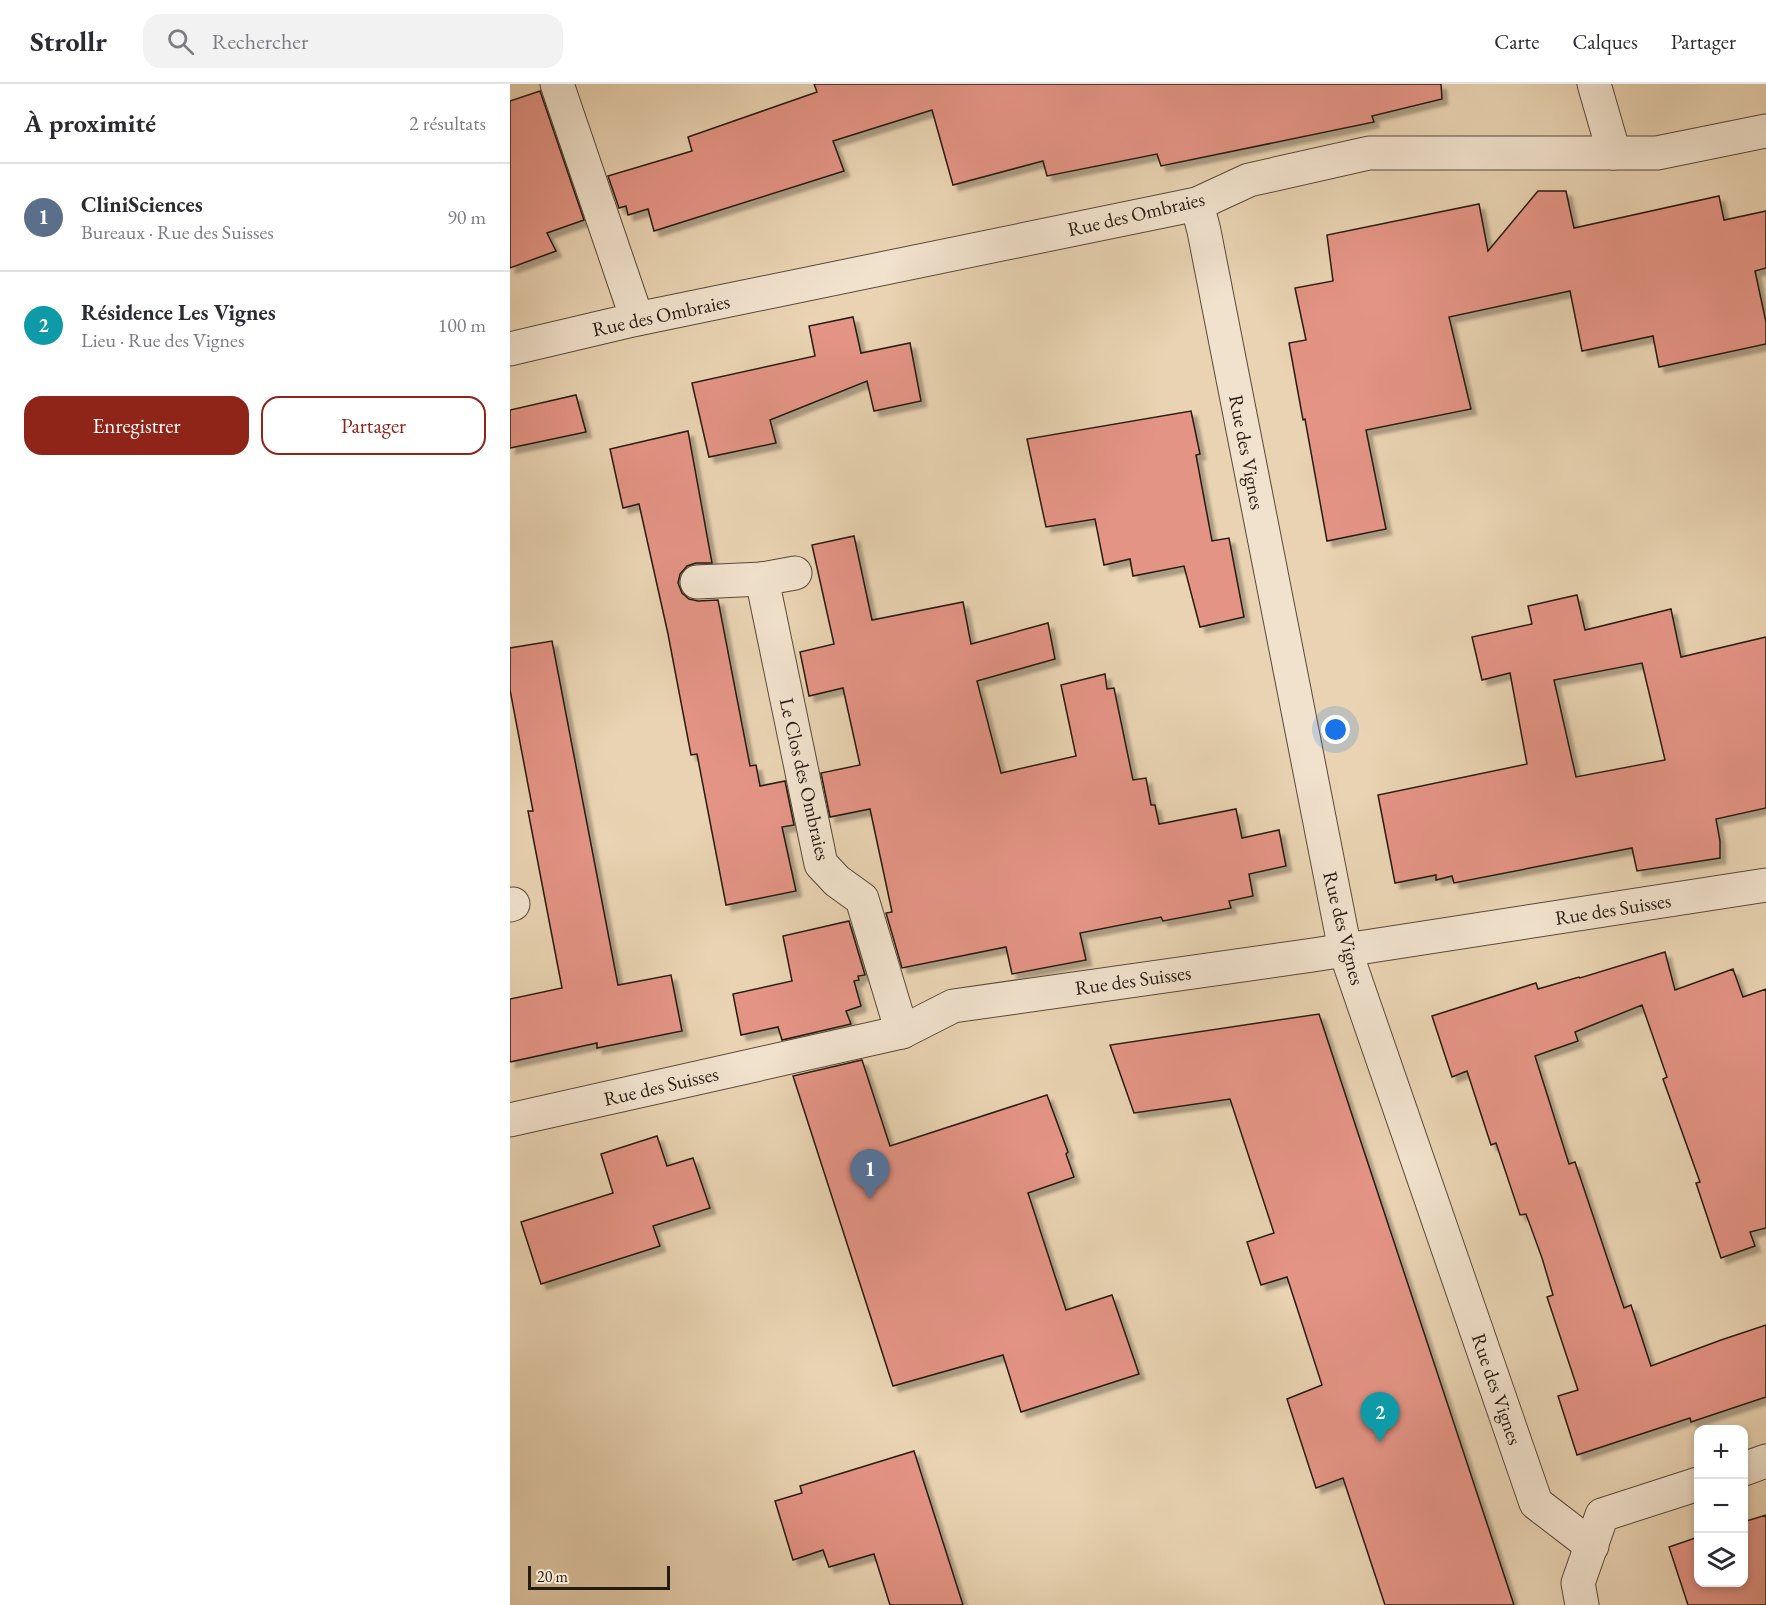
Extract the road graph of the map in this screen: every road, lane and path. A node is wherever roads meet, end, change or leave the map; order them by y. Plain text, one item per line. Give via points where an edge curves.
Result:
1 (557, 84) edge
2 (1594, 84) edge
3 (1766, 131) edge
4 (1614, 153) junction
5 (1197, 204) junction
6 (637, 319) junction
7 (510, 348) edge
8 (795, 573) dead end
9 (762, 579) junction
10 (698, 582) dead end
11 (1766, 885) edge
12 (1345, 950) junction
13 (902, 1032) junction
14 (510, 1120) edge
15 (1766, 1461) edge
16 (1748, 1467) edge
17 (1694, 1485) edge
18 (1592, 1546) junction
19 (1582, 1605) edge

1 - 6 street
2 - 4 street
3 - 4 street, Rue des Ombraies via 1657,153
4 - 5 street, Rue des Ombraies via 1369,153 1250,180
5 - 6 street, Rue des Ombraies
5 - 12 street, Rue des Vignes
6 - 7 street, Rue des Ombraies
8 - 9 street
9 - 10 street
9 - 13 street, Le Clos des Ombraies via 821,864 862,899
11 - 12 street, Rue des Suisses
12 - 13 street, Rue des Suisses via 953,1005
12 - 18 street, Rue des Vignes via 1536,1503
13 - 14 street, Rue des Suisses
15 - 16 street
17 - 18 street via 1602,1515
18 - 19 street via 1578,1583

